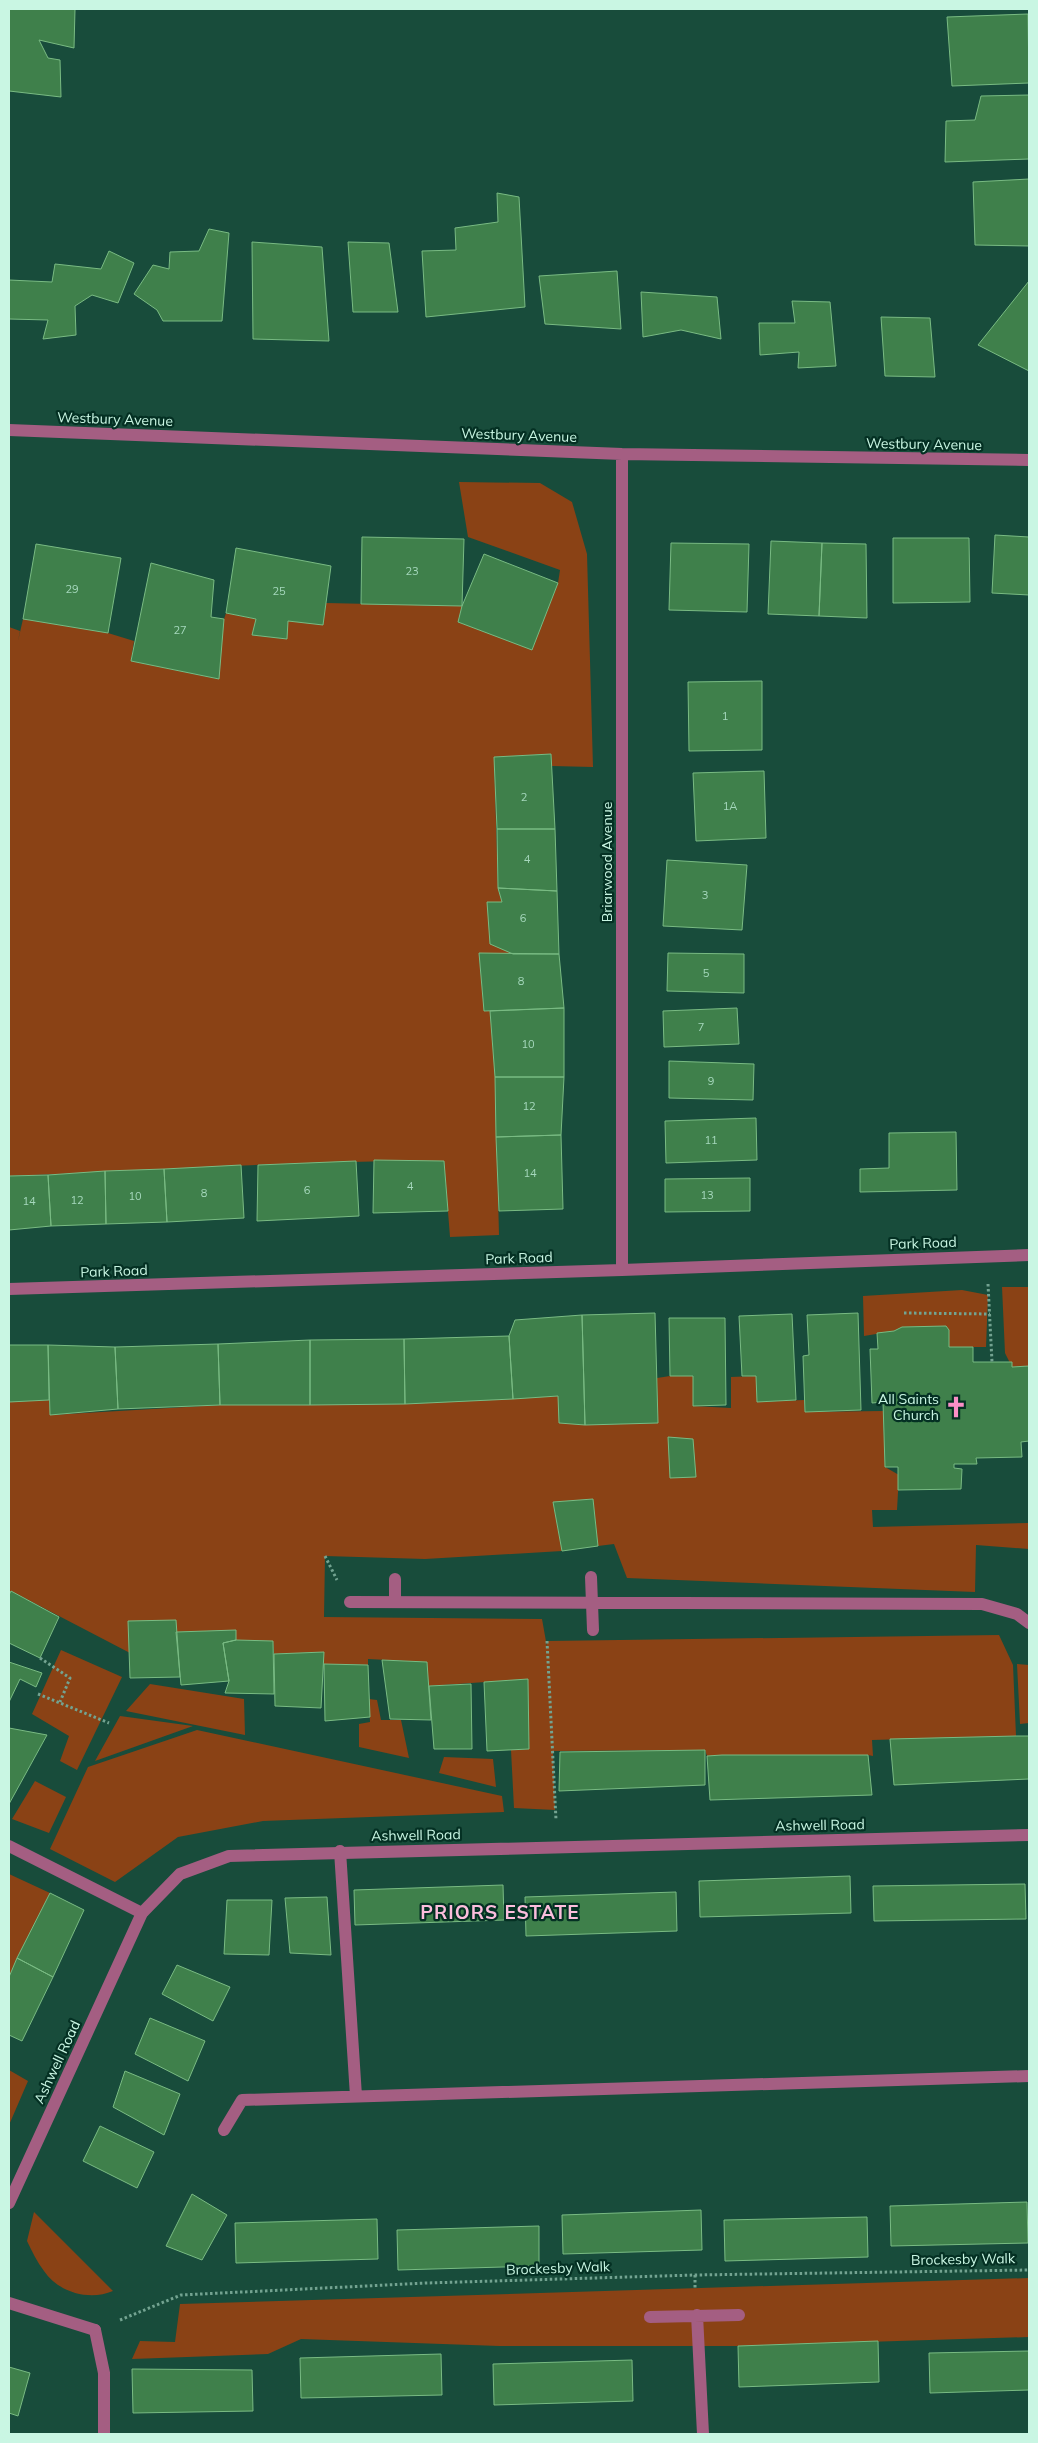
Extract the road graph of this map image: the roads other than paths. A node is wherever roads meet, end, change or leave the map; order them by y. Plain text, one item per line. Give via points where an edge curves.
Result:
1 (9, 430) edge
2 (622, 454) junction
3 (1029, 460) edge
4 (1029, 1255) edge
5 (622, 1270) junction
6 (9, 1289) edge
7 (591, 1577) dead end
8 (395, 1579) dead end
9 (350, 1602) dead end
10 (395, 1602) junction
11 (592, 1603) junction
12 (1029, 1624) edge
13 (593, 1630) dead end
14 (1029, 1835) edge
15 (9, 1846) edge
16 (340, 1852) junction
17 (142, 1913) junction
18 (1029, 2076) edge
19 (356, 2096) junction
20 (224, 2130) dead end
21 (9, 2203) edge
22 (9, 2303) edge
23 (696, 2315) junction
24 (739, 2315) dead end
25 (650, 2317) dead end
26 (104, 2434) edge
27 (702, 2434) edge

1 - 2 street, Westbury Avenue
2 - 3 street, Westbury Avenue
2 - 5 street, Briarwood Avenue
4 - 5 street, Park Road
5 - 6 street, Park Road
7 - 11 street
8 - 10 street
9 - 10 street
10 - 11 street
11 - 12 street via 982,1604 1018,1614
11 - 13 street
14 - 16 street, Ashwell Road
15 - 17 street
16 - 17 street, Ashwell Road via 229,1856 180,1874
16 - 19 street
17 - 21 street, Ashwell Road
18 - 19 street
19 - 20 street via 242,2100
22 - 26 street via 95,2330 104,2373
23 - 24 street
23 - 25 street
23 - 27 street

